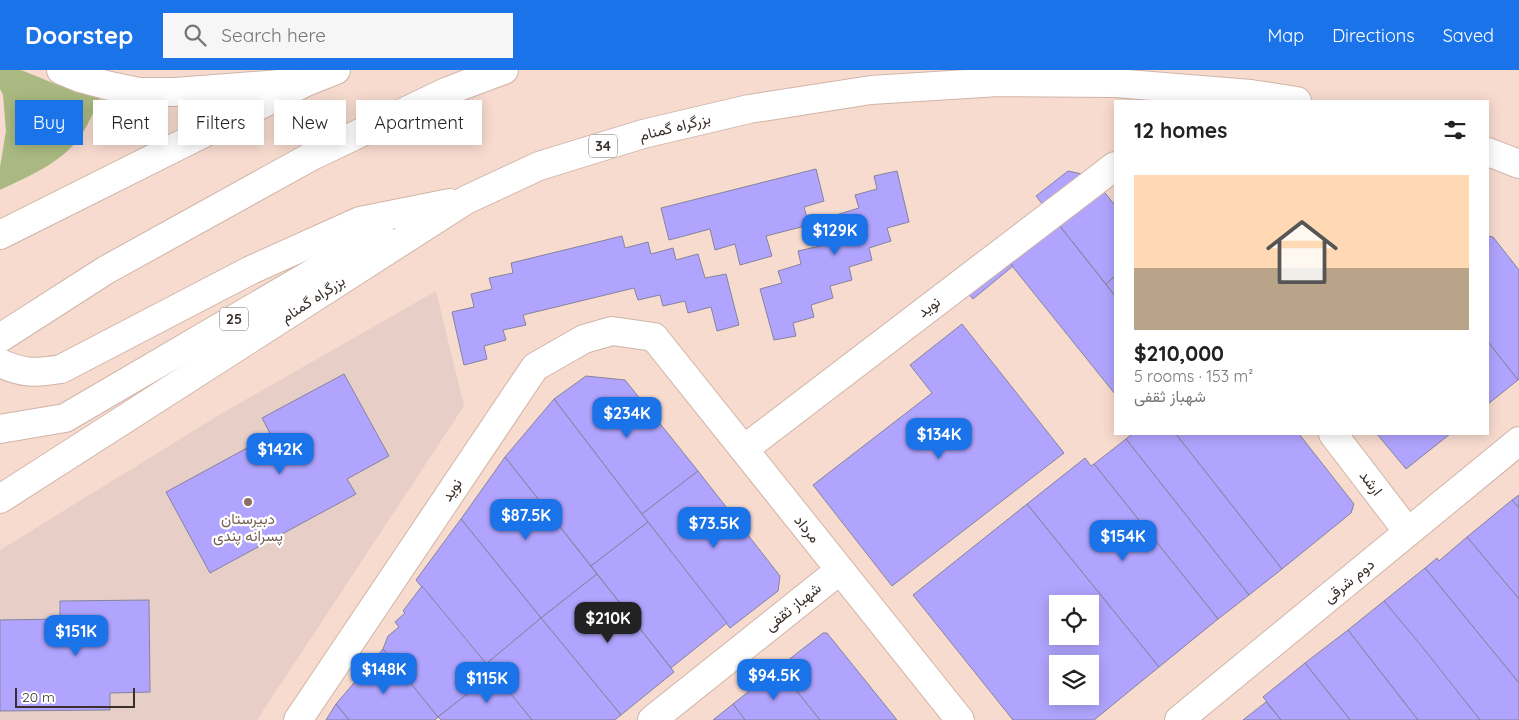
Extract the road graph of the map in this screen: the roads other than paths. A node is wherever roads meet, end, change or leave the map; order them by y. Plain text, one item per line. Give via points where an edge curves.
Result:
1 (61, 70) edge
2 (336, 70) edge
3 (504, 70) edge
4 (306, 82) junction
5 (1290, 100) edge
6 (1489, 152) edge
7 (1519, 164) edge
8 (1114, 167) edge
9 (466, 200) junction
10 (0, 235) edge
11 (654, 337) joint
12 (0, 338) edge
13 (0, 363) edge
14 (0, 429) edge
15 (1334, 435) edge
16 (1519, 441) edge
17 (744, 449) junction
18 (0, 499) edge
19 (1408, 532) junction
20 (840, 570) junction
21 (298, 720) edge
22 (652, 720) edge
23 (960, 720) edge
24 (1178, 720) edge

1 - 4 main road via 138,92
2 - 4 main road
3 - 12 main road via 448,91 312,156 106,270
4 - 10 main road
5 - 9 main road, بزرگراه گمنام / 34 via 1115,83 998,82 871,90 749,109 643,134 538,166
6 - 7 main road
8 - 17 main road, نوید
9 - 13 main road via 360,221 251,270 61,368 38,373 15,370
9 - 14 main road, 25 via 342,256 66,418
9 - 18 main road, بزرگراه گمنام / 34
11 - 17 main road, مرداد
11 - 21 main road, نوید via 612,331 584,339 535,366
15 - 19 main road, ارشد
16 - 19 main road, دوم شرقی
17 - 20 main road, مرداد
19 - 24 main road, دوم شرقی
20 - 22 main road, شهباز ثقفی
20 - 23 main road, مرداد

